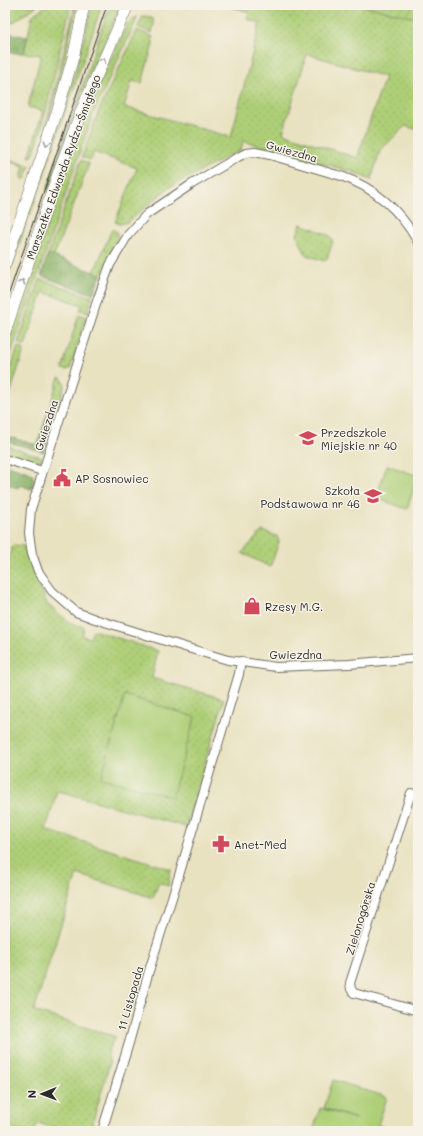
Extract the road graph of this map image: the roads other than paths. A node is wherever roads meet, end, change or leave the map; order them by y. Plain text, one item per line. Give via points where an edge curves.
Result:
1 (84, 5) edge
2 (128, 5) edge
3 (418, 242) edge
4 (5, 264) edge
5 (5, 332) edge
6 (5, 459) edge
7 (42, 471) junction
8 (418, 658) edge
9 (241, 662) junction
10 (418, 794) edge
11 (418, 1010) edge
12 (102, 1131) edge

1 -> 4 street, Marszałka Edwarda Rydza-Śmigłego via 74,54 59,106
5 -> 2 street, Marszałka Edwarda Rydza-Śmigłego via 82,109
3 - 7 street, Gwiezdna via 398,213 368,188 353,180 270,155 246,153 192,184 147,214 128,235 110,265
6 - 7 street
7 - 9 street, Gwiezdna via 31,510 29,533 38,571 52,591 72,609 86,616
8 - 9 street, Gwiezdna via 276,667
9 - 12 street, 11 Listopada via 240,674
10 - 11 street, Zielonogórska via 411,792 350,983 354,993

